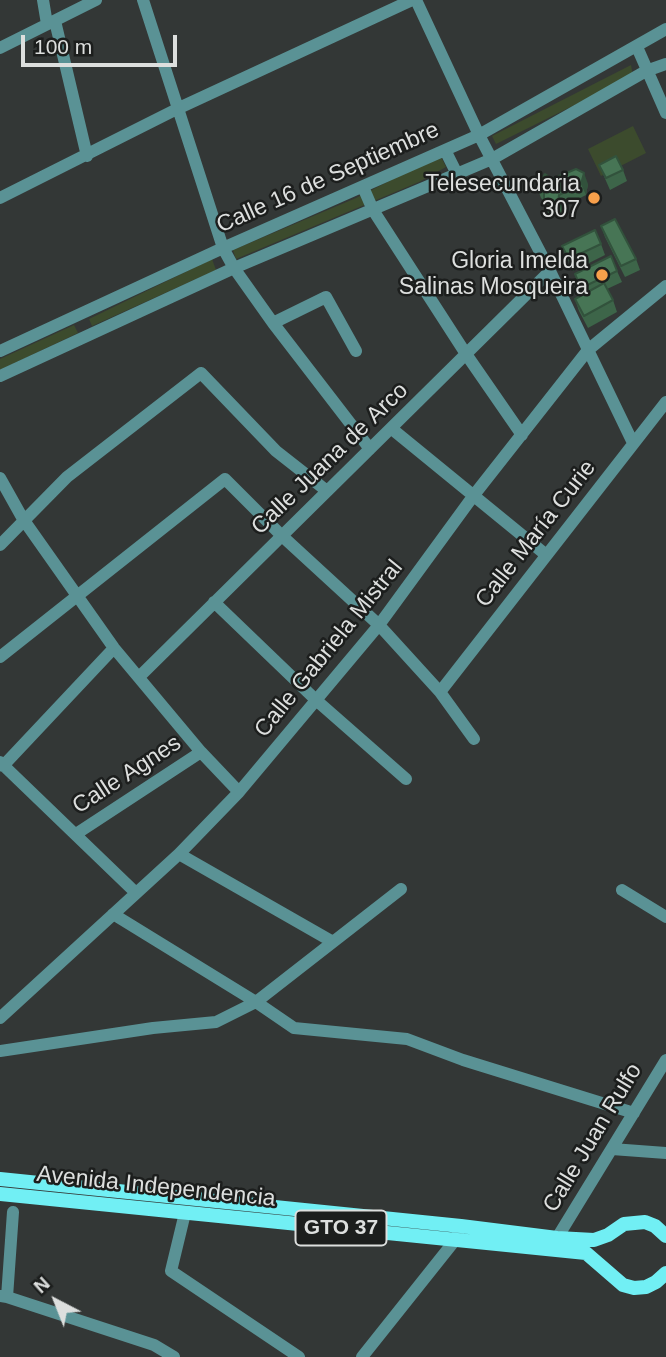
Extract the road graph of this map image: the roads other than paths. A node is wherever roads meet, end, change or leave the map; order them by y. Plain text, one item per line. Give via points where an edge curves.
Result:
1 (43, 0) edge
2 (96, 0) edge
3 (143, 0) edge
4 (414, 0) edge
5 (51, 23) junction
6 (666, 29) edge
7 (637, 47) junction
8 (0, 48) edge
9 (666, 55) edge
10 (666, 64) edge
11 (646, 71) junction
12 (179, 108) junction
13 (666, 113) edge
14 (479, 135) junction
15 (445, 150) junction
16 (87, 156) junction
17 (492, 159) junction
18 (457, 174) junction
19 (363, 187) junction
20 (0, 198) edge
21 (373, 210) junction
22 (223, 248) junction
23 (234, 268) junction
24 (550, 271) junction
25 (666, 286) edge
26 (82, 312) junction
27 (273, 323) junction
28 (91, 332) junction
29 (588, 350) junction
30 (0, 351) edge
31 (356, 351) dead end
32 (466, 354) junction
33 (0, 376) edge
34 (666, 402) edge
35 (392, 429) junction
36 (522, 435) junction
37 (633, 443) junction
38 (370, 449) junction
39 (0, 478) edge
40 (327, 491) junction
41 (474, 495) junction
42 (23, 519) junction
43 (281, 535) junction
44 (0, 545) edge
45 (545, 554) junction
46 (77, 596) junction
47 (214, 602) junction
48 (379, 625) junction
49 (114, 648) junction
50 (0, 657) edge
51 (139, 677) junction
52 (440, 692) junction
53 (316, 700) junction
54 (474, 739) dead end
55 (201, 752) junction
56 (1, 764) edge
57 (406, 779) dead end
58 (240, 792) junction
59 (76, 834) junction
60 (179, 854) junction
61 (401, 889) dead end
62 (622, 890) dead end
63 (136, 893) junction
64 (113, 914) junction
65 (666, 917) edge
66 (333, 943) junction
67 (256, 1002) junction
68 (0, 1018) edge
69 (0, 1051) edge
70 (666, 1060) edge
71 (662, 1073) edge
72 (634, 1113) junction
73 (612, 1149) junction
74 (666, 1153) edge
75 (0, 1179) edge
76 (0, 1194) edge
77 (13, 1212) dead end
78 (184, 1213) junction
79 (458, 1233) junction
80 (608, 1235) junction
81 (666, 1236) edge
82 (557, 1238) junction
83 (603, 1267) junction
84 (666, 1273) edge
85 (4, 1297) edge
86 (154, 1345) junction
87 (146, 1357) edge
88 (174, 1357) edge
89 (299, 1357) edge
90 (362, 1357) edge

1 - 5 street
2 - 5 street
3 - 12 street
4 - 12 street
4 - 14 street
5 - 8 street
5 - 16 street
6 - 7 street, Calle 16 de Septiembre
7 - 11 street
7 - 14 street, Calle 16 de Septiembre
9 - 11 street
10 - 11 street, Calle 16 de Septiembre
11 - 13 street
11 - 17 street, Calle 16 de Septiembre
12 - 16 street
12 - 22 street
14 - 15 street, Calle 16 de Septiembre
14 - 17 street
15 - 18 street
15 - 19 street, Calle 16 de Septiembre
16 - 20 street
17 - 18 street, Calle 16 de Septiembre
17 - 24 street
18 - 21 street, Calle 16 de Septiembre
19 - 21 street
19 - 22 street, Calle 16 de Septiembre
21 - 23 street, Calle 16 de Septiembre
21 - 32 street
22 - 23 street
22 - 26 street, Calle 16 de Septiembre
23 - 27 street
23 - 28 street, Calle 16 de Septiembre
24 - 29 street
24 - 32 street, Calle Juana de Arco
25 - 29 street, Calle Gabriela Mistral
26 - 28 street
26 - 30 street, Calle 16 de Septiembre
27 - 31 street via 326,298
27 - 38 street
28 - 33 street, Calle 16 de Septiembre
29 - 36 street, Calle Gabriela Mistral
29 - 37 street
32 - 35 street, Calle Juana de Arco
32 - 36 street
34 - 37 street, Calle María Curie
35 - 38 street, Calle Juana de Arco
35 - 41 street
36 - 41 street, Calle Gabriela Mistral
37 - 45 street, Calle María Curie
38 - 40 street, Calle Juana de Arco
39 - 42 street
40 - 42 street via 276,451 201,373 67,477
40 - 43 street, Calle Juana de Arco
41 - 45 street
41 - 48 street, Calle Gabriela Mistral
42 - 44 street
42 - 46 street
43 - 46 street via 225,480
43 - 47 street, Calle Juana de Arco
43 - 48 street
45 - 52 street, Calle María Curie
46 - 49 street
46 - 50 street
47 - 51 street, Calle Juana de Arco
47 - 53 street
48 - 52 street
48 - 53 street, Calle Gabriela Mistral
49 - 51 street
49 - 56 street
51 - 55 street
52 - 54 street
53 - 57 street
53 - 58 street, Calle Gabriela Mistral
55 - 58 street
55 - 59 street, Calle Agnes
56 - 59 street
58 - 60 street, Calle Gabriela Mistral
59 - 63 street
60 - 63 street, Calle Gabriela Mistral
60 - 66 street
61 - 66 street
62 - 65 street
63 - 64 street, Calle Gabriela Mistral
64 - 67 street
64 - 68 street, Calle Gabriela Mistral
66 - 67 street
67 - 69 street via 216,1022
67 - 72 street via 294,1028 407,1039
70 - 71 street, Calle Juan Rulfo
71 - 72 street, Calle Juan Rulfo
72 - 73 street, Calle Juan Rulfo
73 - 74 street
73 - 82 street, Calle Juan Rulfo
75 - 79 main road, Avenida Independencia / GTO 37
76 - 78 main road, Avenida Independencia / GTO 37
77 - 85 street
78 - 79 main road, Avenida Independencia / GTO 37
78 - 89 street via 171,1271
79 - 82 main road, Avenida Independencia / GTO 37
79 - 83 main road, Avenida Independencia / GTO 37 via 586,1253
79 - 90 street
80 - 81 main road, Avenida Independencia / GTO 37 via 635,1221 655,1226
80 - 82 main road, Avenida Independencia / GTO 37 via 594,1240
80 - 83 main road via 601,1252
83 - 84 main road, Avenida Independencia / GTO 37 via 623,1285 634,1288 646,1287
85 - 86 street
86 - 87 street
86 - 88 street

